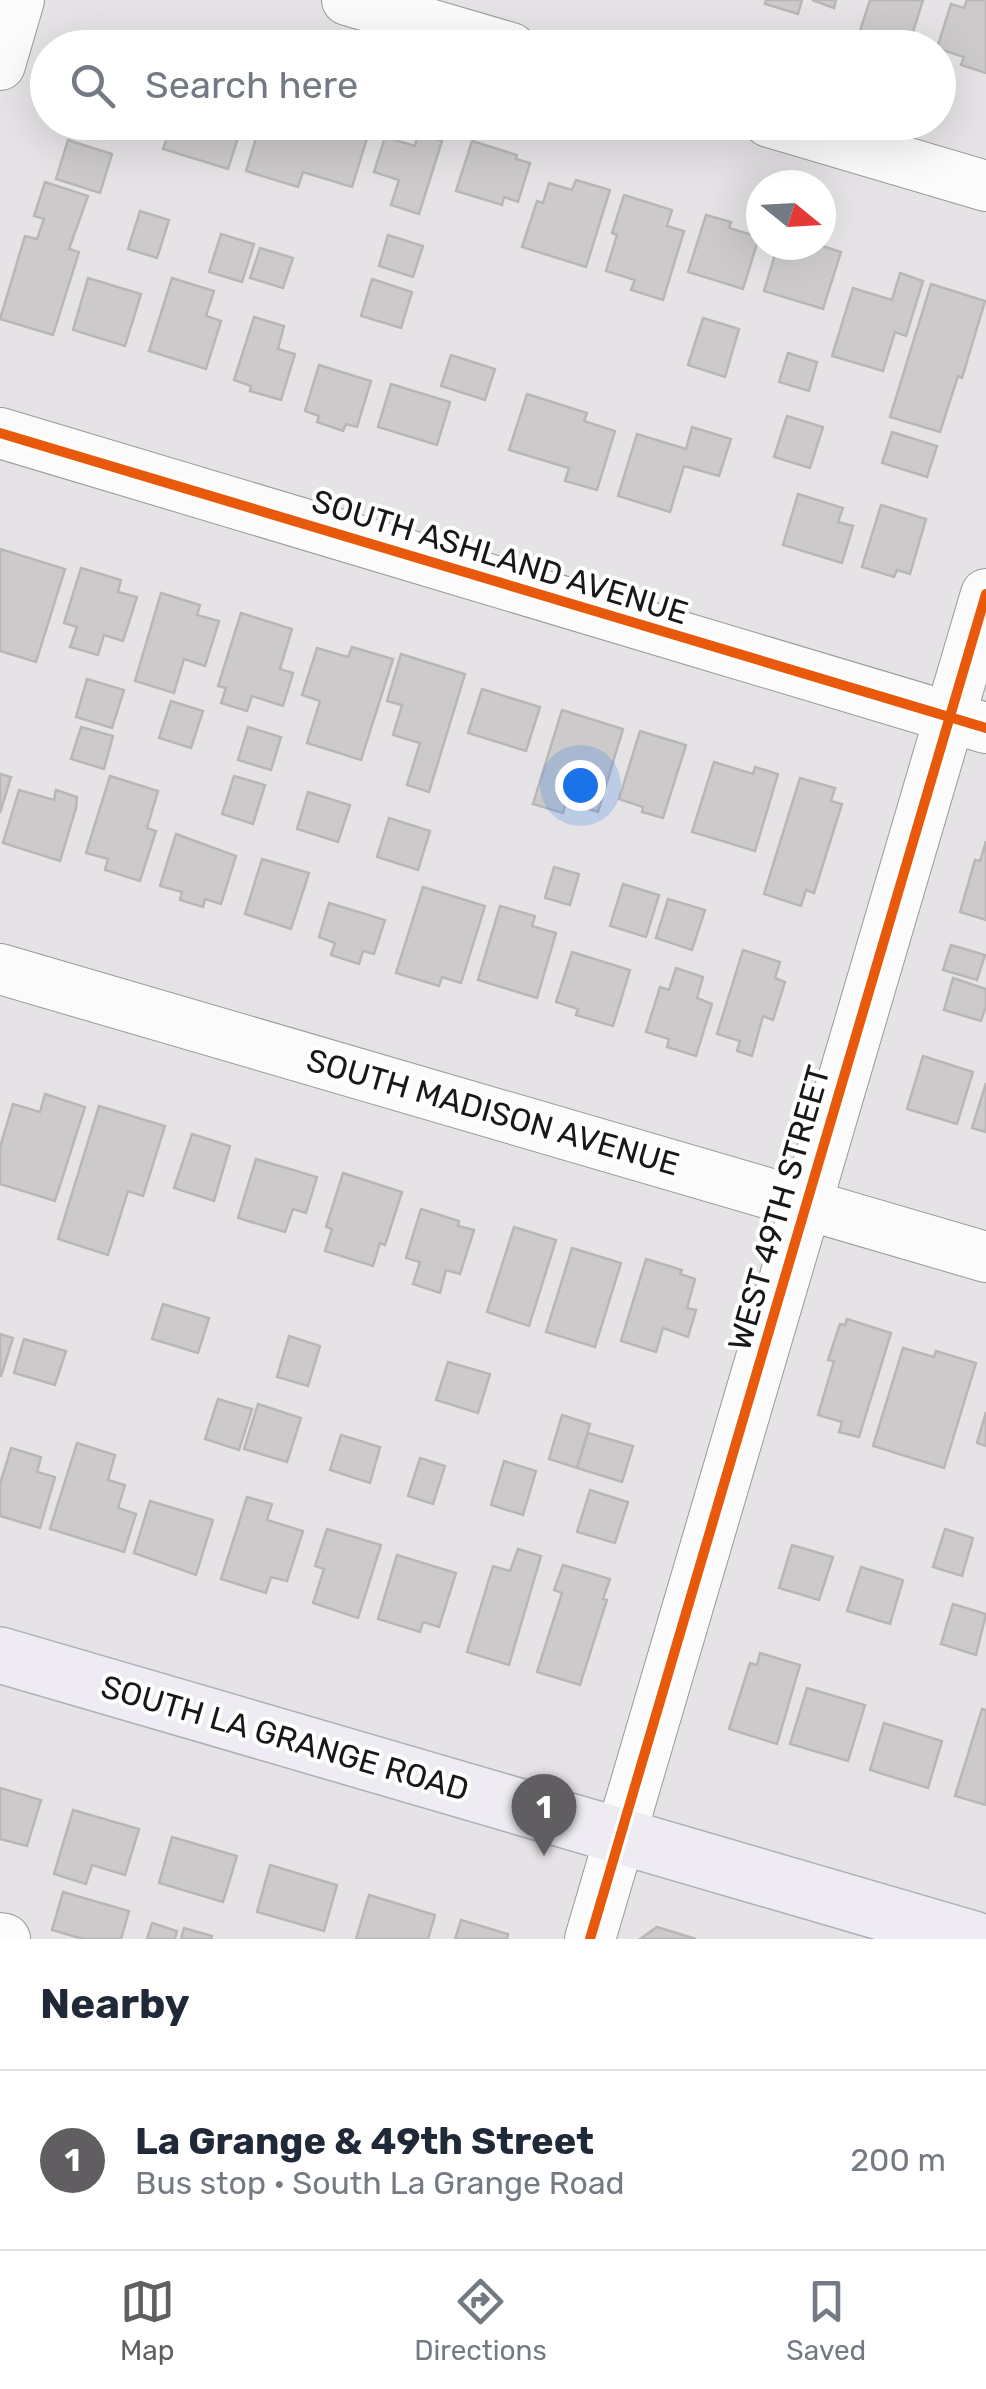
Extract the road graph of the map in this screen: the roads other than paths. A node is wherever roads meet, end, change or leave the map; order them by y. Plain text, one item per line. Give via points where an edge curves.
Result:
1 (19, 0) edge
2 (347, 0) edge
3 (450, 30) edge
4 (0, 65) edge
5 (830, 140) edge
6 (986, 186) edge
7 (0, 433) edge
8 (986, 594) edge
9 (968, 723) edge
10 (0, 969) edge
11 (807, 1203) junction
12 (986, 1257) edge
13 (0, 1656) edge
14 (620, 1836) junction
15 (590, 1939) edge
16 (973, 1939) edge

1 - 4 street
2 - 3 street
5 - 6 street
7 - 9 street, SOUTH ASHLAND AVENUE
8 - 9 street, WEST 49TH STREET
9 - 11 street, WEST 49TH STREET
10 - 11 street, SOUTH MADISON AVENUE
11 - 12 street, SOUTH MADISON AVENUE
11 - 14 street, WEST 49TH STREET
13 - 14 main road, SOUTH LA GRANGE ROAD
14 - 15 street, WEST 49TH STREET
14 - 16 main road, SOUTH LA GRANGE ROAD

